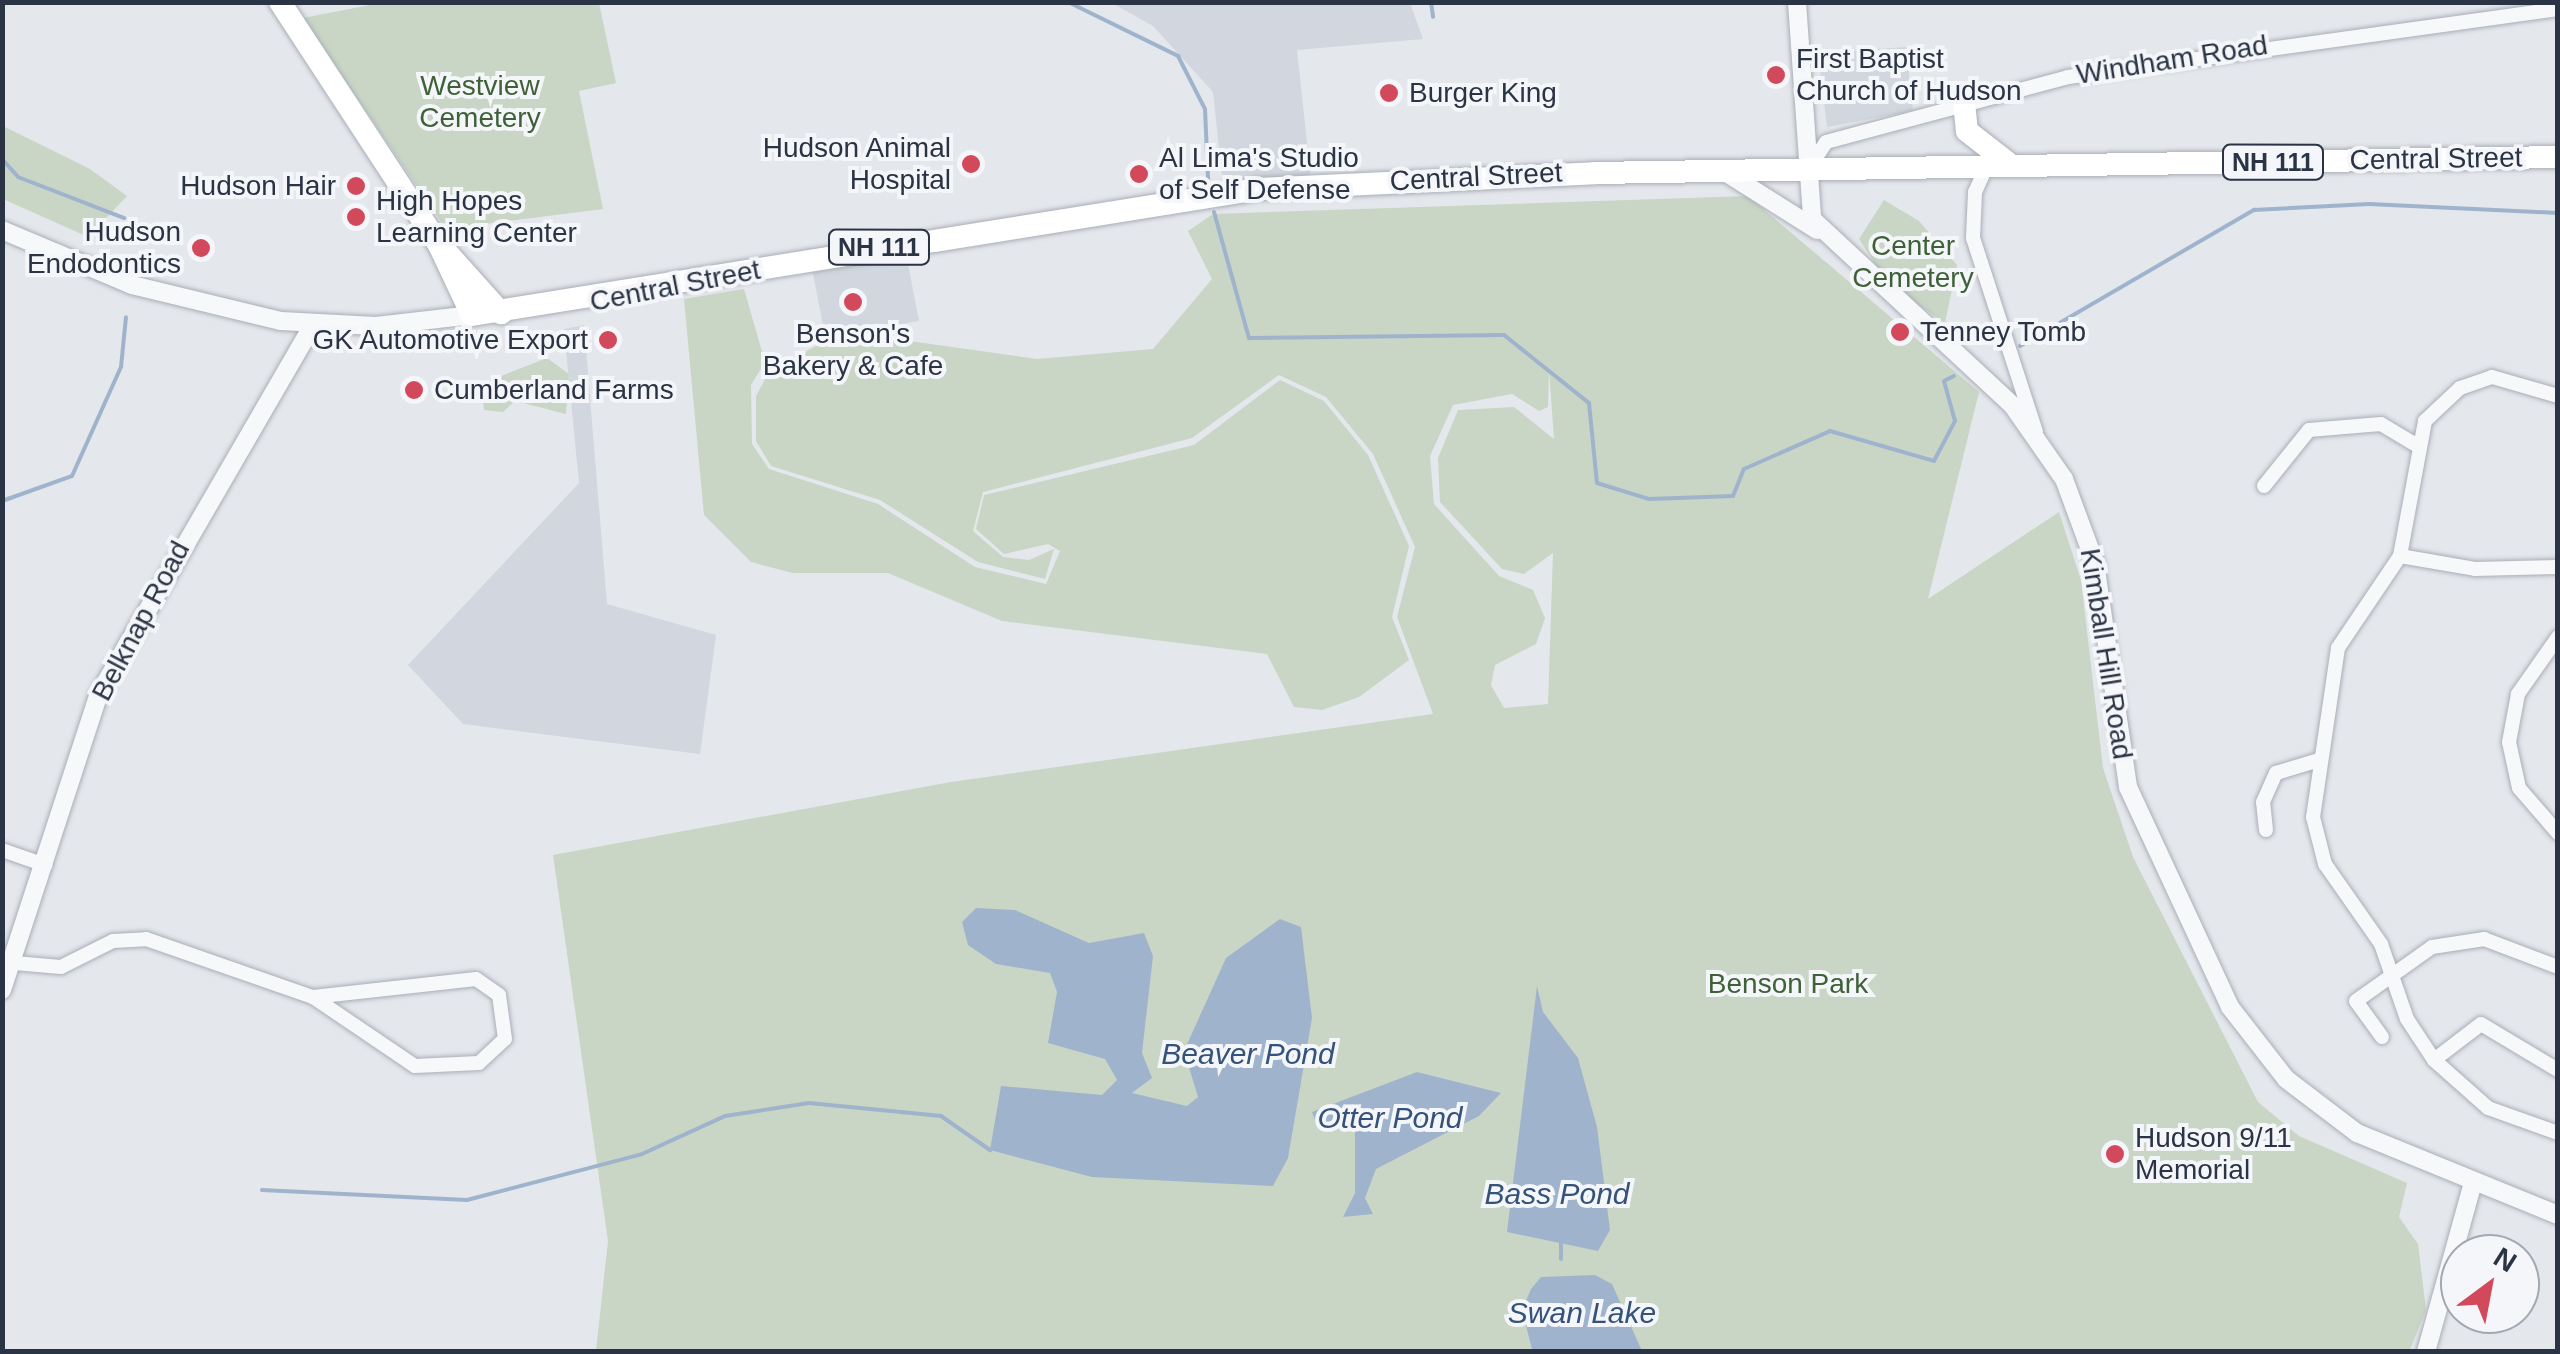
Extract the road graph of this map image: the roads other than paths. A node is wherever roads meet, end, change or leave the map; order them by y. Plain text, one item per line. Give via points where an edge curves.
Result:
1 (280, 2) edge
2 (1797, 2) edge
3 (2558, 9) edge
4 (1964, 103) junction
5 (2558, 157) edge
6 (1998, 163) junction
7 (1807, 170) junction
8 (1725, 172) junction
9 (2, 230) edge
10 (1823, 234) junction
11 (439, 245) junction
12 (501, 313) junction
13 (472, 315) junction
14 (314, 325) junction
15 (2558, 396) edge
16 (2036, 432) junction
17 (2416, 445) junction
18 (2264, 486) dead end
19 (2400, 556) junction
20 (2556, 567) edge
21 (2558, 637) edge
22 (2319, 760) junction
23 (2266, 830) dead end
24 (2558, 833) edge
25 (2, 850) edge
26 (45, 864) junction
27 (15, 963) junction
28 (2558, 967) edge
29 (2391, 970) junction
30 (2, 990) edge
31 (313, 996) junction
32 (2382, 1037) dead end
33 (2434, 1060) junction
34 (2558, 1070) edge
35 (2558, 1133) edge
36 (2473, 1183) junction
37 (2558, 1215) edge
38 (2426, 1352) edge

1 - 11 main road
2 - 7 street
3 - 4 street, Windham Road via 2208,51
4 - 6 main road via 1974,141
4 - 7 street, Windham Road via 1826,142
5 - 6 main road, Central Street / NH 111
6 - 7 main road, Central Street / NH 111
6 - 16 street via 1975,192 1973,238
7 - 8 main road, Central Street / NH 111
7 - 10 street
8 - 10 street, Kimball Hill Road
8 - 12 main road, Central Street / NH 111 via 1259,188
9 - 14 street, Central Street via 146,289
10 - 16 street, Kimball Hill Road
11 - 12 main road
11 - 13 main road
12 - 13 main road, Central Street / NH 111
13 - 14 street, Central Street
14 - 26 street, Belknap Road via 98,694
15 - 17 street via 2520,378 2471,383 2432,412
16 - 36 street, Kimball Hill Road via 2096,563 2133,802 2230,1007 2276,1068 2333,1117
17 - 18 street via 2381,424 2309,430
17 - 19 street
19 - 20 street via 2475,569
19 - 22 street via 2338,648
21 - 24 street via 2518,694 2509,742 2519,788
22 - 23 street via 2276,774 2263,802
22 - 29 street via 2319,848
25 - 26 street
26 - 27 street, Belknap Road
27 - 30 street, Belknap Road
27 - 31 street via 61,967 113,941 146,939
28 - 29 street via 2473,939 2432,946
29 - 32 street via 2356,1001
29 - 33 street
31 - 31 street via 394,1057 426,1068 486,1060 506,1032 498,996 476,979
33 - 34 street via 2481,1024
33 - 35 street via 2488,1108
36 - 37 street, Kimball Hill Road
36 - 38 street

